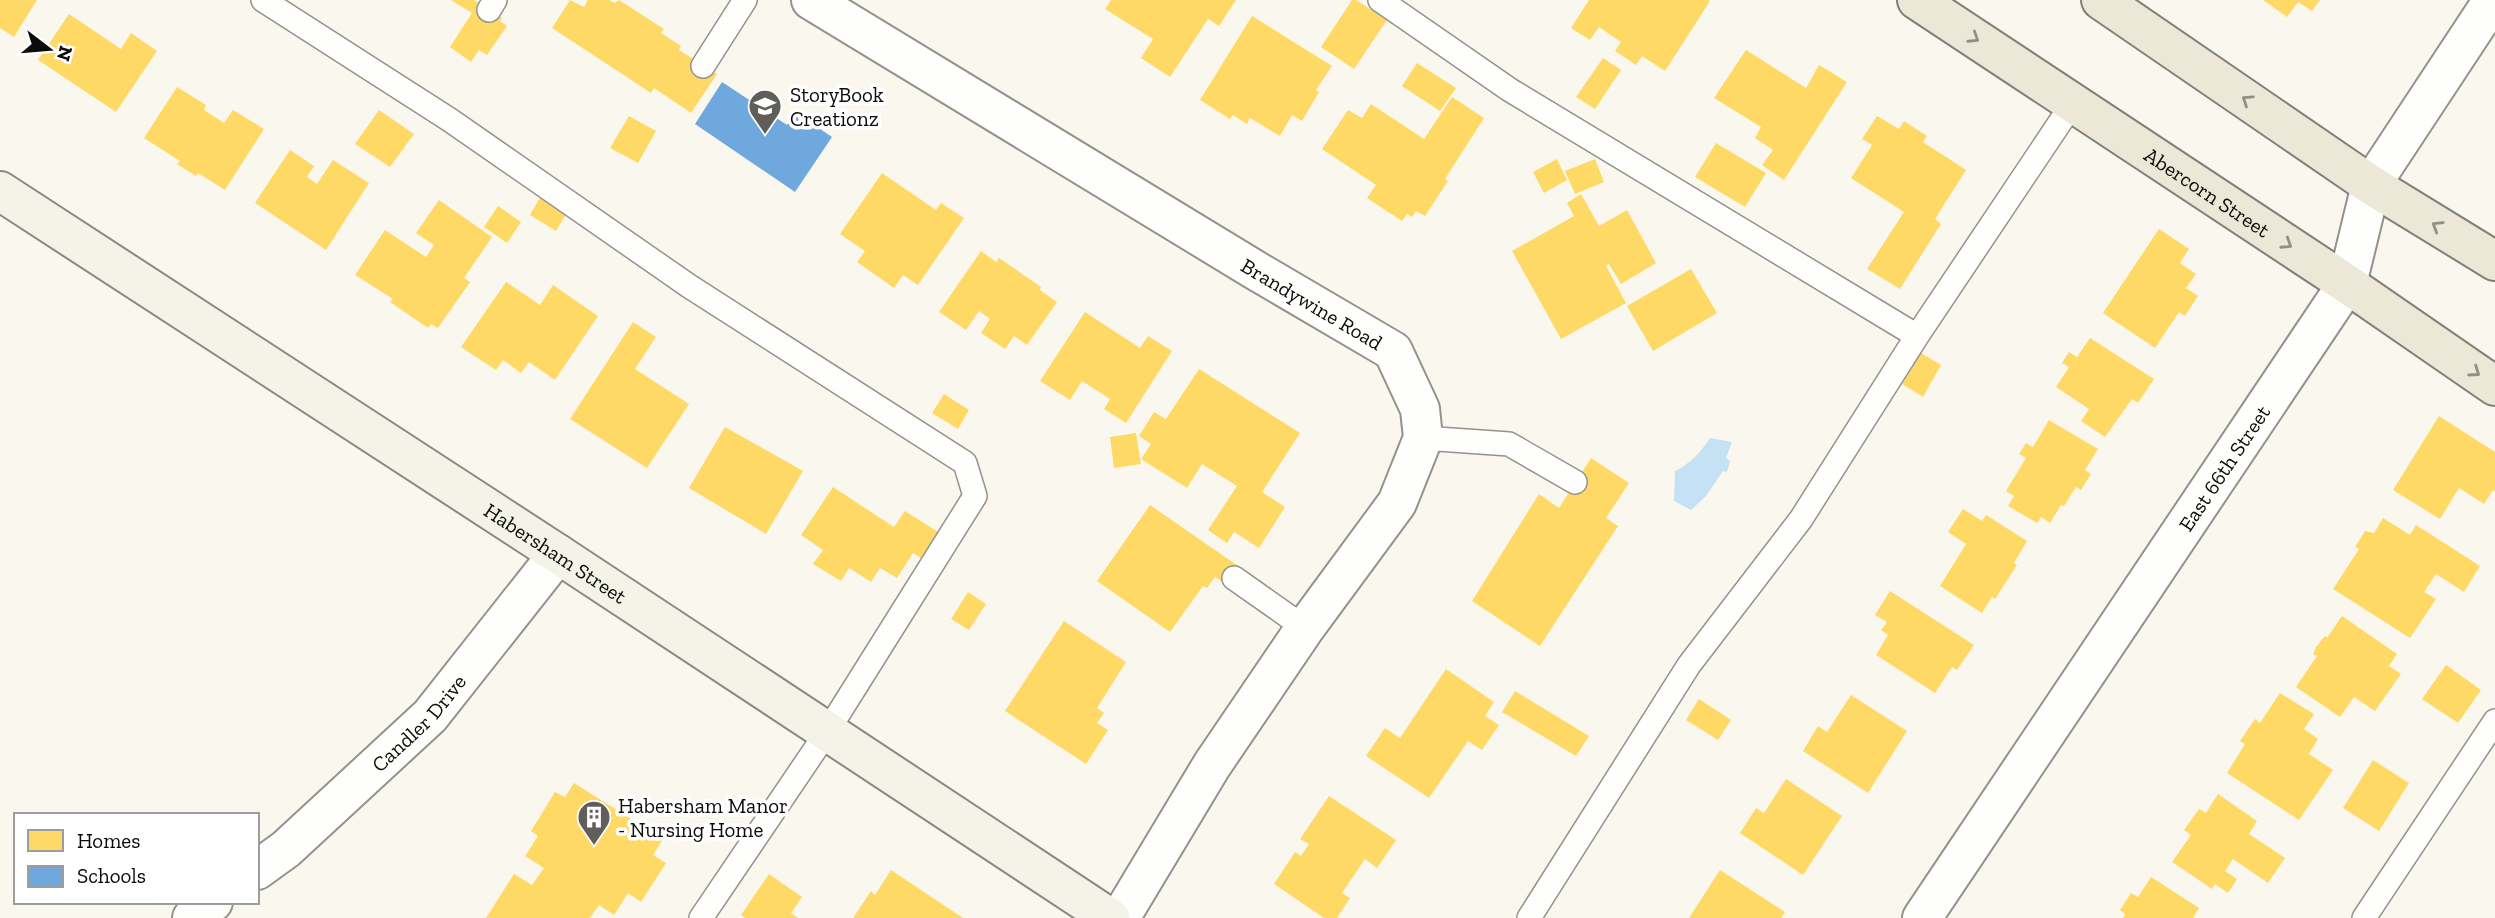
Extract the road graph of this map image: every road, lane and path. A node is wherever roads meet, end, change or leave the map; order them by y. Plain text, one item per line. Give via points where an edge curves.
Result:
1 (263, 0) edge
2 (745, 0) edge
3 (811, 0) edge
4 (1380, 0) edge
5 (1917, 0) edge
6 (2101, 0) edge
7 (2493, 0) edge
8 (703, 65) dead end
9 (2073, 103) junction
10 (2371, 185) junction
11 (0, 191) edge
12 (2495, 261) edge
13 (2347, 284) junction
14 (1917, 337) junction
15 (2495, 386) edge
16 (1423, 438) junction
17 (1575, 482) dead end
18 (558, 555) junction
19 (1234, 578) dead end
20 (1305, 628) junction
21 (2495, 721) edge
22 (827, 732) junction
23 (259, 869) edge
24 (210, 904) edge
25 (191, 918) edge
26 (701, 918) edge
27 (1110, 918) edge
28 (1121, 918) edge
29 (1529, 918) edge
30 (1922, 918) edge
31 (2364, 918) edge

1 - 22 lane via 450,120 690,286 965,463 975,496
2 - 8 lane
3 - 16 street, Brandywine Road via 1393,351 1420,409
4 - 14 lane via 1510,90
5 -> 9 main road, Abercorn Street
10 -> 6 main road
7 - 10 street, East 66th Street
9 -> 13 main road, Abercorn Street
9 - 14 lane
12 -> 10 main road
10 - 13 street, East 66th Street
11 - 18 street, Habersham Street
13 -> 15 main road, Abercorn Street
13 - 30 street, East 66th Street
14 - 29 lane via 1801,519 1689,665
16 - 17 lane via 1510,444
16 - 20 street via 1397,503
18 - 22 street, Habersham Street
18 - 23 street, Candler Drive via 430,716
19 - 20 lane
20 - 28 street via 1212,765
21 - 31 lane
22 - 26 lane
22 - 27 street, Habersham Street
24 - 25 street

